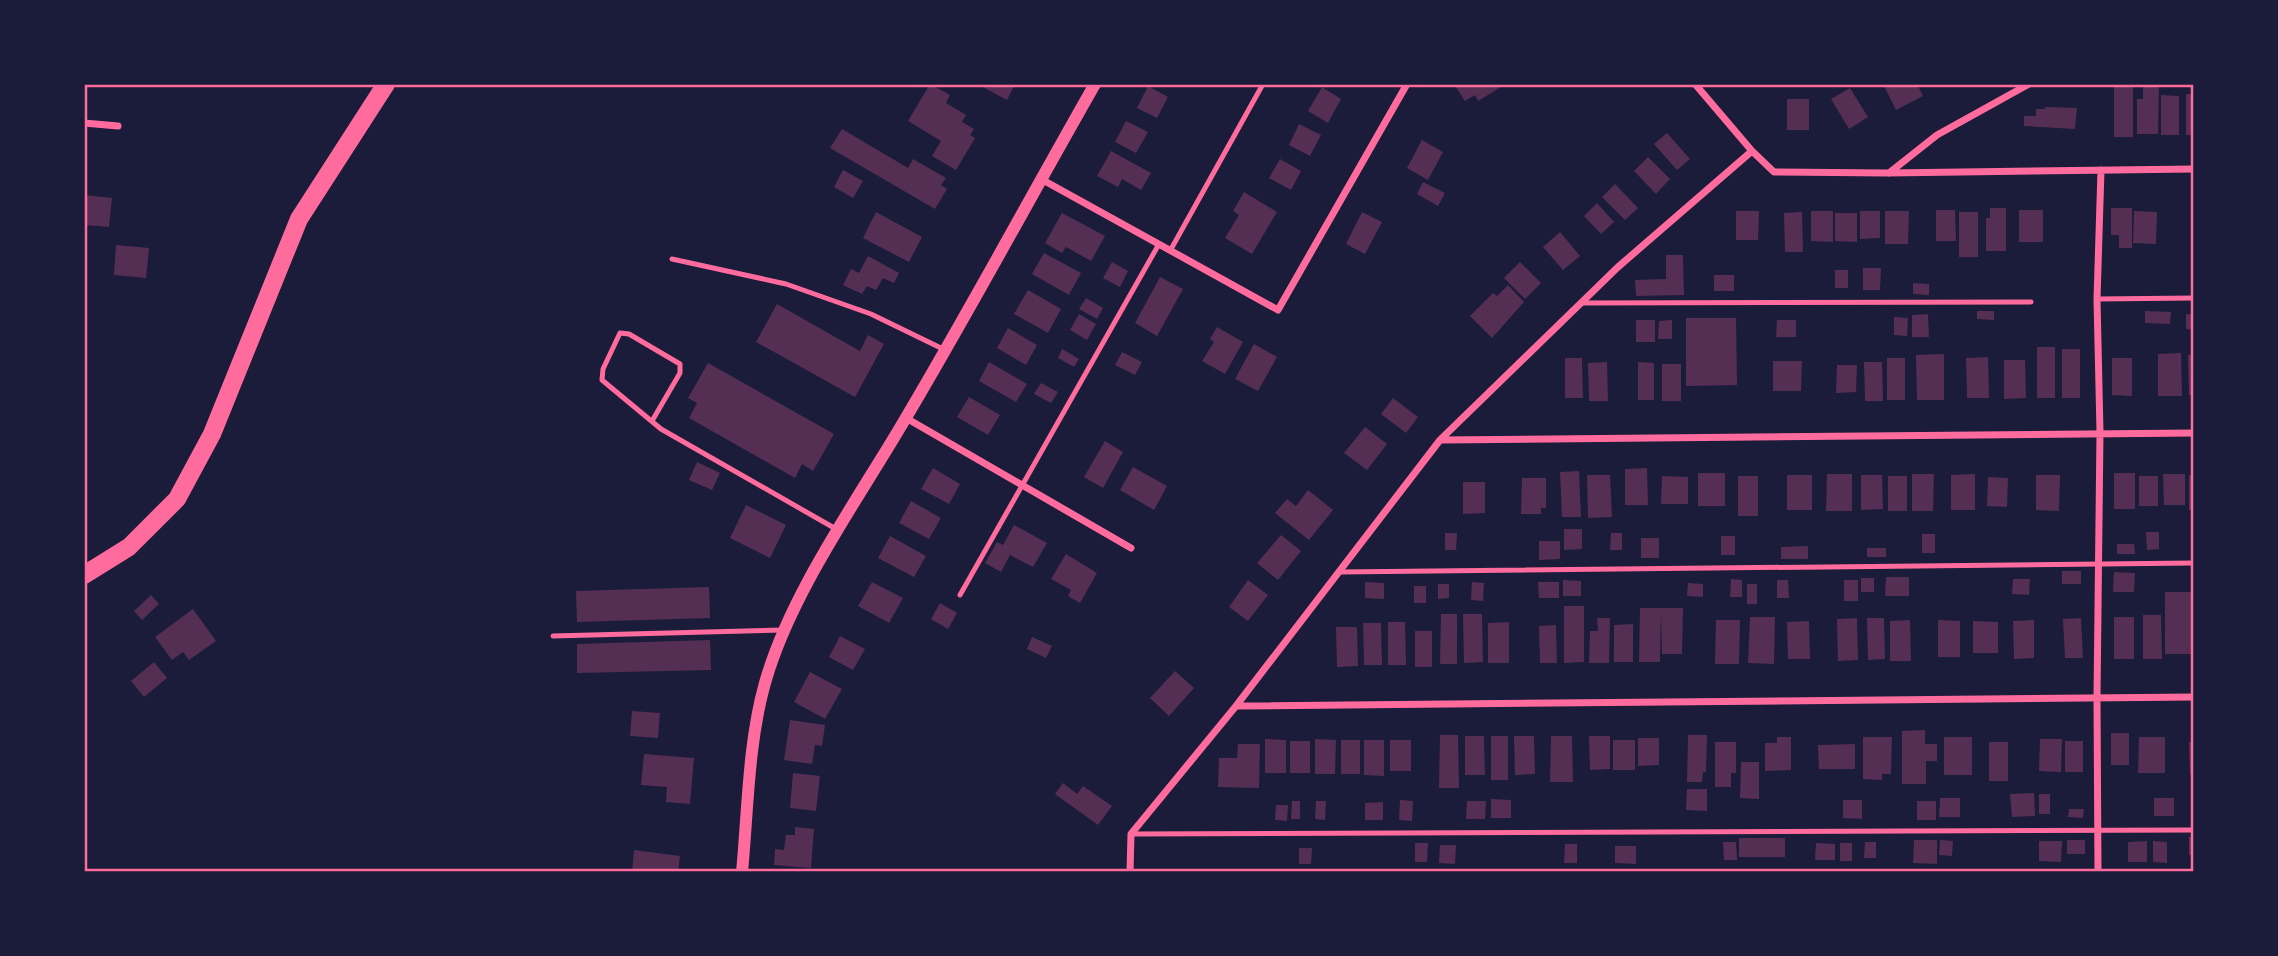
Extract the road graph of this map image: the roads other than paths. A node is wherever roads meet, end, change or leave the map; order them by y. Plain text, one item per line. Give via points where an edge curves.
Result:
1 (386, 84) edge
2 (1095, 84) edge
3 (1263, 84) edge
4 (1407, 84) edge
5 (1695, 84) edge
6 (2029, 84) edge
7 (84, 123) edge
8 (118, 126) dead end
9 (1752, 151) junction
10 (2194, 169) edge
11 (2101, 170) junction
12 (1888, 173) junction
13 (1041, 179) junction
14 (1159, 244) junction
15 (1170, 251) junction
16 (672, 259) dead end
17 (2194, 298) edge
18 (2097, 299) junction
19 (2031, 302) dead end
20 (1581, 303) junction
21 (945, 349) junction
22 (906, 418) junction
23 (652, 421) junction
24 (2100, 432) junction
25 (2194, 433) edge
26 (1440, 440) junction
27 (1022, 485) junction
28 (839, 530) junction
29 (1130, 548) dead end
30 (2194, 562) edge
31 (2098, 563) junction
32 (1339, 572) junction
33 (84, 575) edge
34 (960, 595) dead end
35 (785, 630) junction
36 (553, 636) dead end
37 (2096, 697) junction
38 (2194, 697) edge
39 (1236, 706) junction
40 (2098, 830) junction
41 (2194, 830) edge
42 (1131, 834) junction
43 (742, 872) edge
44 (1130, 872) edge
45 (2098, 872) edge

1 - 33 main road via 299,219 212,435 177,499 129,547
2 - 13 street
3 - 15 lane
4 - 15 street via 1278,310
5 - 9 street
6 - 12 street via 1937,135
7 - 8 street
9 - 12 street via 1774,172
9 - 20 street
10 - 11 street
11 - 12 street
11 - 18 street
13 - 14 street
13 - 21 street
14 - 15 street
14 - 27 lane
16 - 21 lane via 786,284 871,314
17 - 18 lane
18 - 24 street
19 - 20 lane
20 - 26 street
21 - 22 street
22 - 27 street
22 - 28 street
23 - 23 lane via 602,380 620,333 680,364 680,373
23 - 28 lane
24 - 25 street
24 - 26 street
24 - 31 street
26 - 32 street
27 - 29 street
27 - 34 lane
28 - 35 street
30 - 31 lane
31 - 32 lane
31 - 37 street
32 - 39 street
35 - 36 lane
35 - 43 street via 756,724
37 - 38 street
37 - 39 street
37 - 40 street
39 - 42 street
40 - 41 lane
40 - 42 lane
40 - 45 street
42 - 44 street

